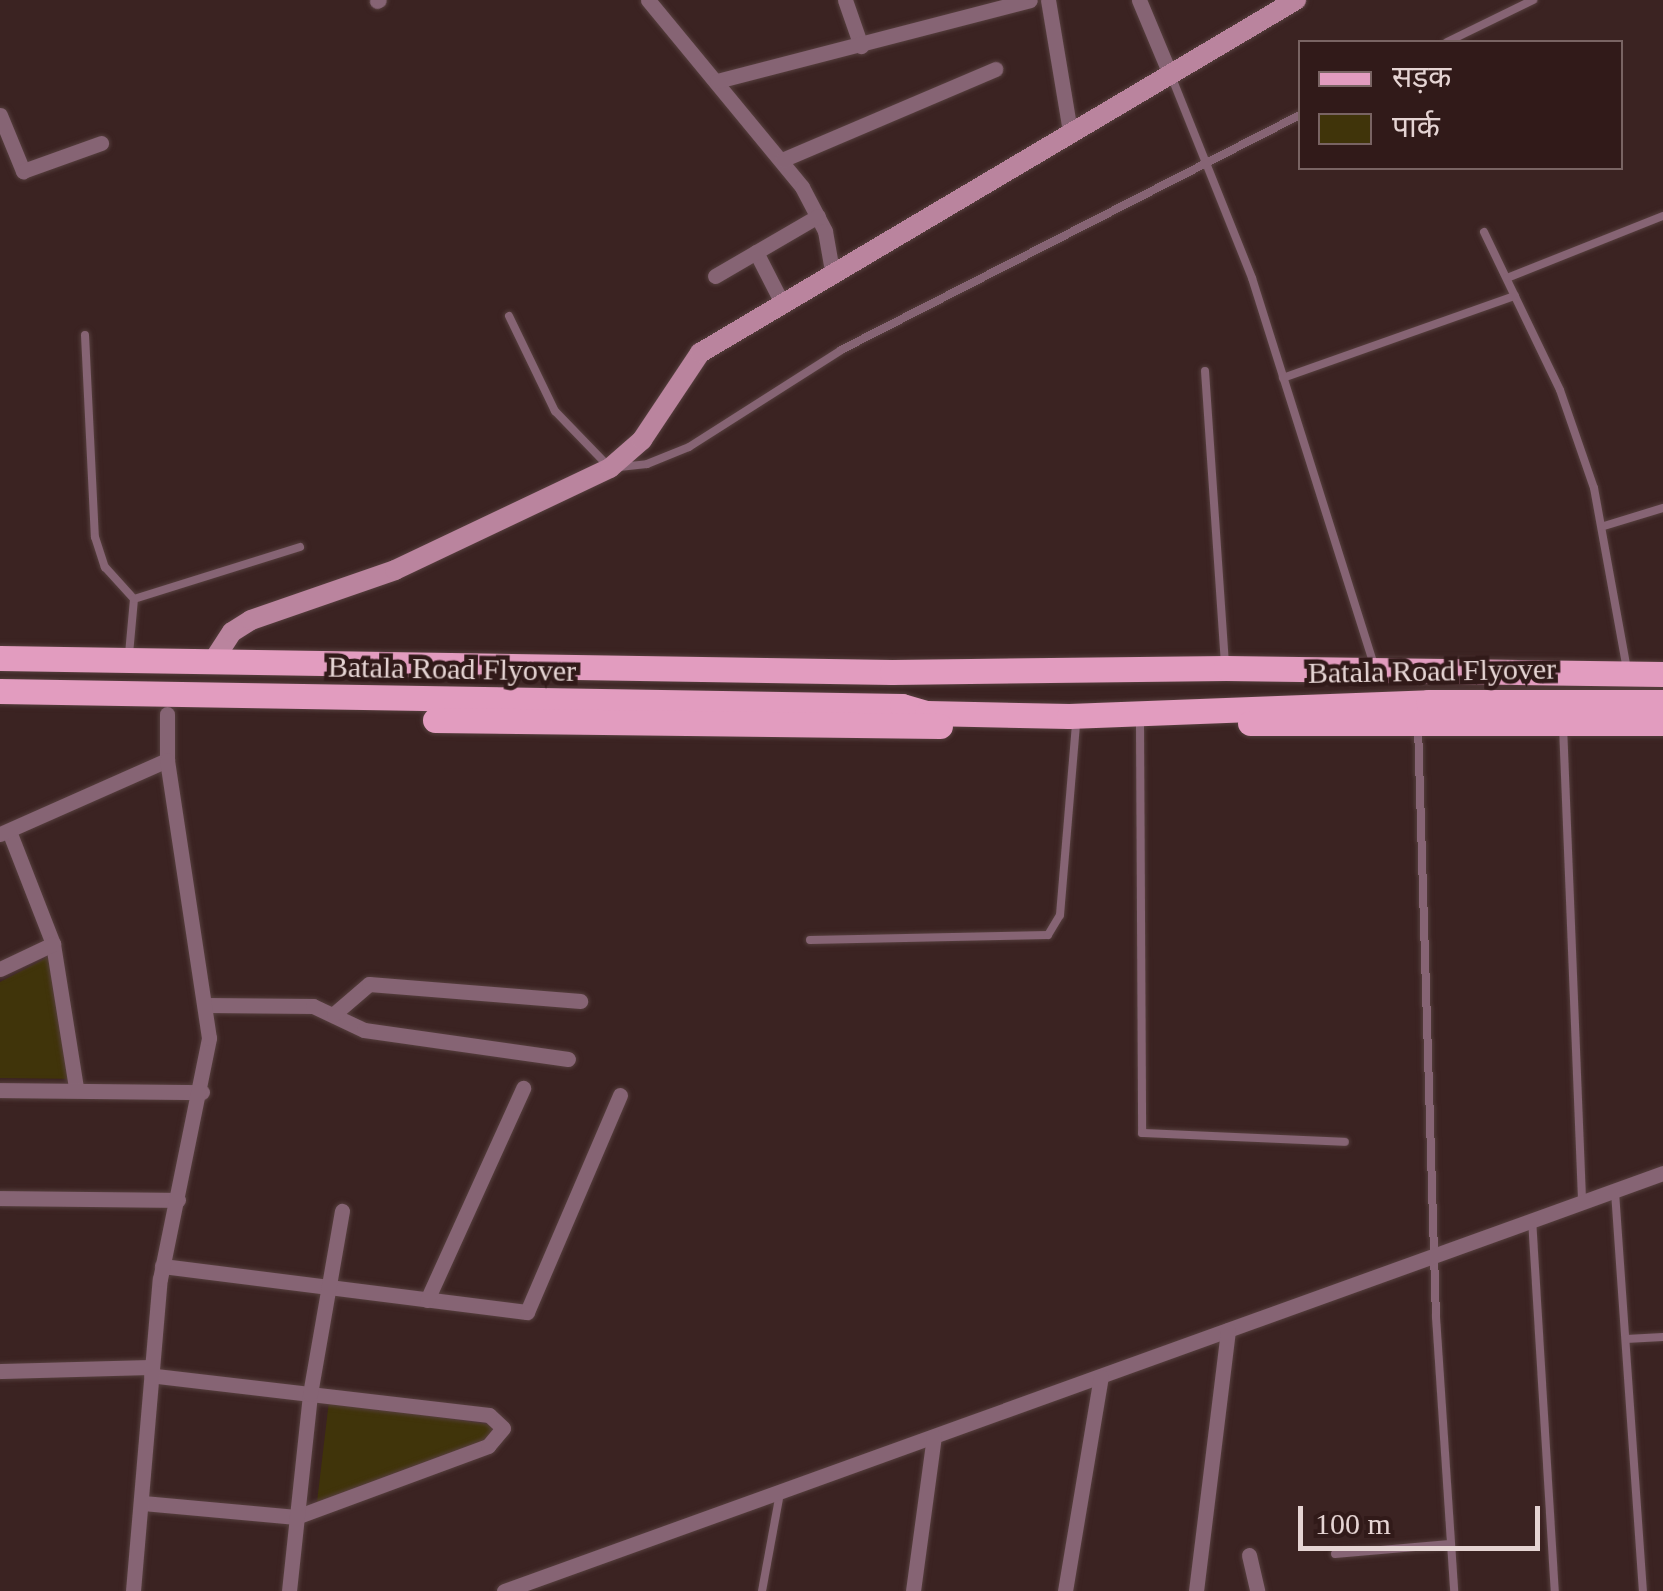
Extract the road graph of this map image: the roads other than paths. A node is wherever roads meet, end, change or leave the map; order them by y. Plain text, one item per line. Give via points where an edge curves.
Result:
1 (648, 0) edge
2 (845, 0) edge
3 (1030, 0) edge
4 (1048, 0) edge
5 (1139, 0) edge
6 (1296, 0) edge
7 (1533, 0) edge
8 (1451, 40) edge
9 (861, 46) junction
10 (996, 69) dead end
11 (1170, 74) junction
12 (717, 81) junction
13 (0, 115) edge
14 (1298, 116) edge
15 (1070, 132) junction
16 (101, 143) dead end
17 (782, 160) junction
18 (1207, 162) junction
19 (818, 216) junction
20 (1663, 216) edge
21 (1484, 232) dead end
22 (756, 252) junction
23 (832, 269) junction
24 (714, 276) dead end
25 (1507, 278) junction
26 (1515, 296) junction
27 (781, 301) junction
28 (509, 316) dead end
29 (84, 335) dead end
30 (1205, 371) dead end
31 (1284, 378) junction
32 (610, 468) junction
33 (1663, 508) edge
34 (1604, 526) junction
35 (300, 547) dead end
36 (134, 599) junction
37 (0, 658) edge
38 (128, 658) junction
39 (215, 658) junction
40 (1226, 668) junction
41 (1376, 672) junction
42 (1628, 674) junction
43 (1663, 674) edge
44 (0, 692) edge
45 (1663, 702) edge
46 (0, 708) edge
47 (167, 714) junction
48 (1562, 722) junction
49 (1418, 723) junction
50 (1663, 723) edge
51 (1076, 724) junction
52 (1140, 724) junction
53 (167, 760) junction
54 (4, 832) edge
55 (810, 940) dead end
56 (53, 944) junction
57 (0, 969) edge
58 (580, 1001) dead end
59 (206, 1005) junction
60 (334, 1014) junction
61 (568, 1059) dead end
62 (76, 1088) junction
63 (523, 1088) dead end
64 (0, 1090) edge
65 (202, 1092) junction
66 (620, 1094) dead end
67 (1345, 1142) dead end
68 (1663, 1174) edge
69 (1616, 1192) junction
70 (0, 1198) edge
71 (178, 1200) junction
72 (1582, 1203) junction
73 (342, 1211) dead end
74 (1532, 1220) junction
75 (1434, 1253) junction
76 (162, 1266) junction
77 (326, 1287) junction
78 (426, 1300) junction
79 (1228, 1330) junction
80 (1663, 1337) edge
81 (1626, 1339) junction
82 (152, 1371) junction
83 (0, 1372) edge
84 (1101, 1377) junction
85 (310, 1394) junction
86 (934, 1436) junction
87 (780, 1493) junction
88 (143, 1504) junction
89 (296, 1517) junction
90 (1450, 1544) junction
91 (1335, 1554) dead end
92 (1249, 1555) dead end
93 (132, 1591) edge
94 (289, 1591) edge
95 (504, 1591) edge
96 (762, 1591) edge
97 (914, 1591) edge
98 (1065, 1591) edge
99 (1196, 1591) edge
100 (1257, 1591) edge
101 (1454, 1591) edge
102 (1555, 1591) edge
103 (1643, 1591) edge

1 - 12 street
2 - 9 street
3 - 9 street
4 - 15 street
5 - 11 street
6 - 11 street
7 - 8 lane
9 - 12 street
10 - 17 street
11 - 15 street
11 - 18 lane
12 - 17 street
13 - 16 street via 23,170
14 - 18 lane
15 - 23 street
17 - 19 street
18 - 31 lane
18 - 32 lane via 841,350 688,447 646,464
19 - 22 street
19 - 23 street
20 - 25 lane
21 - 25 lane
22 - 24 street
22 - 27 street
23 - 27 street
25 - 26 lane
26 - 31 lane
26 - 34 lane via 1560,390
27 - 32 street via 692,361 642,440
28 - 32 lane via 555,411
29 - 36 lane via 95,537 105,567
30 - 40 lane
31 - 41 lane
32 - 39 street via 395,570 252,620 232,632
33 - 34 lane
34 - 42 lane
35 - 36 lane
36 - 38 lane
37 - 38 main road
38 - 39 main road
39 - 40 main road via 892,672
40 - 41 main road
41 - 42 main road
42 - 43 main road
44 - 45 main road, Batala Road Flyover via 902,706 924,698 1176,698 1202,708
46 - 47 main road
47 - 51 main road via 773,728
47 - 53 street
48 - 49 main road
48 - 50 main road
48 - 72 lane
49 - 52 main road
49 - 75 lane
51 - 52 main road
51 - 55 lane via 1060,915 1048,935
52 - 67 lane via 1142,1133
53 - 54 street
53 - 59 street
54 - 56 street
56 - 57 street
56 - 62 street
58 - 60 street via 369,984
59 - 60 street via 313,1006
59 - 65 street
60 - 61 street via 364,1030
62 - 64 street
62 - 65 street
63 - 78 street
65 - 71 street
66 - 78 street via 527,1312
68 - 69 street
69 - 72 street
69 - 81 lane
70 - 71 street
71 - 76 street
72 - 74 street
73 - 77 street
74 - 75 street
74 - 102 lane
75 - 79 street
75 - 90 lane
76 - 77 street
76 - 82 street
77 - 78 street
77 - 85 street
79 - 84 street
79 - 99 street
80 - 81 lane
81 - 103 lane
82 - 83 street
82 - 85 street
82 - 88 street
84 - 86 street
84 - 98 street
85 - 89 street
85 - 89 street via 490,1416 503,1428 488,1446
86 - 87 street
86 - 97 street
87 - 95 street
87 - 96 lane
88 - 89 street
88 - 93 street
89 - 94 street
90 - 91 lane
90 - 101 lane
92 - 100 street

